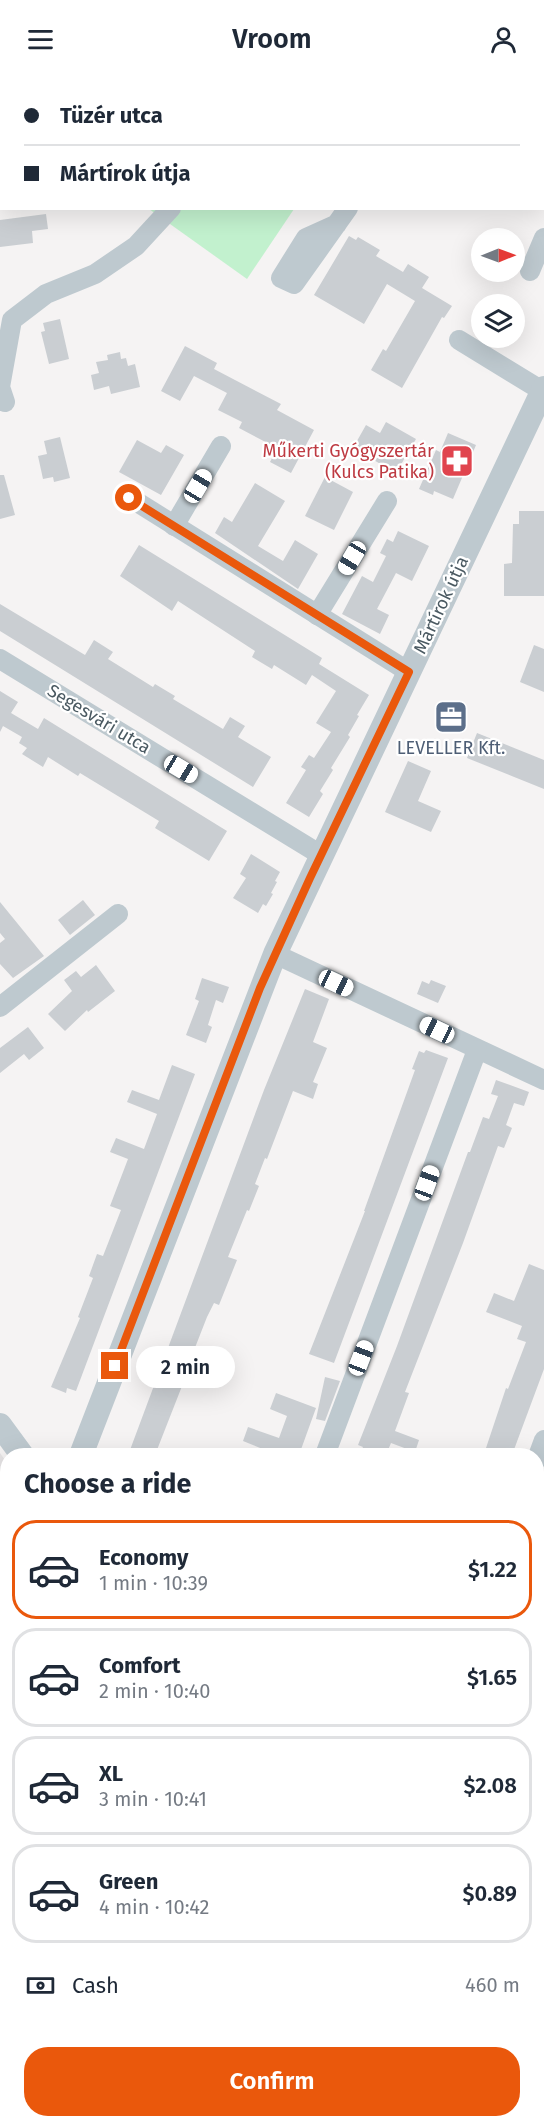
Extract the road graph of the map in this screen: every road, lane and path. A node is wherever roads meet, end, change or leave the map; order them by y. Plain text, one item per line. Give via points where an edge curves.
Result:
1 (169, 210) edge
2 (544, 238) edge
3 (530, 271) dead end
4 (459, 340) dead end
5 (544, 391) edge
6 (5, 402) dead end
7 (221, 446) dead end
8 (129, 498) dead end
9 (387, 501) dead end
10 (174, 526) junction
11 (317, 615) junction
12 (0, 659) edge
13 (409, 672) junction
14 (321, 855) junction
15 (118, 914) dead end
16 (275, 954) junction
17 (0, 1007) edge
18 (477, 1050) junction
19 (544, 1080) edge
20 (0, 1425) edge
21 (17, 1448) edge
22 (84, 1448) edge
23 (328, 1448) edge

1 - 6 street via 136,246 95,274 46,294 12,320 0,387
2 - 3 street
4 - 5 street
5 - 13 street, Mártírok útja
7 - 10 street
8 - 10 street
9 - 11 street
10 - 11 street
11 - 13 street
12 - 14 street, Segesvári utca
13 - 14 street, Mártírok útja
14 - 16 street, Mártírok útja
15 - 17 street
16 - 18 street
16 - 22 street, Mártírok útja
18 - 19 street
18 - 23 street
20 - 21 street

